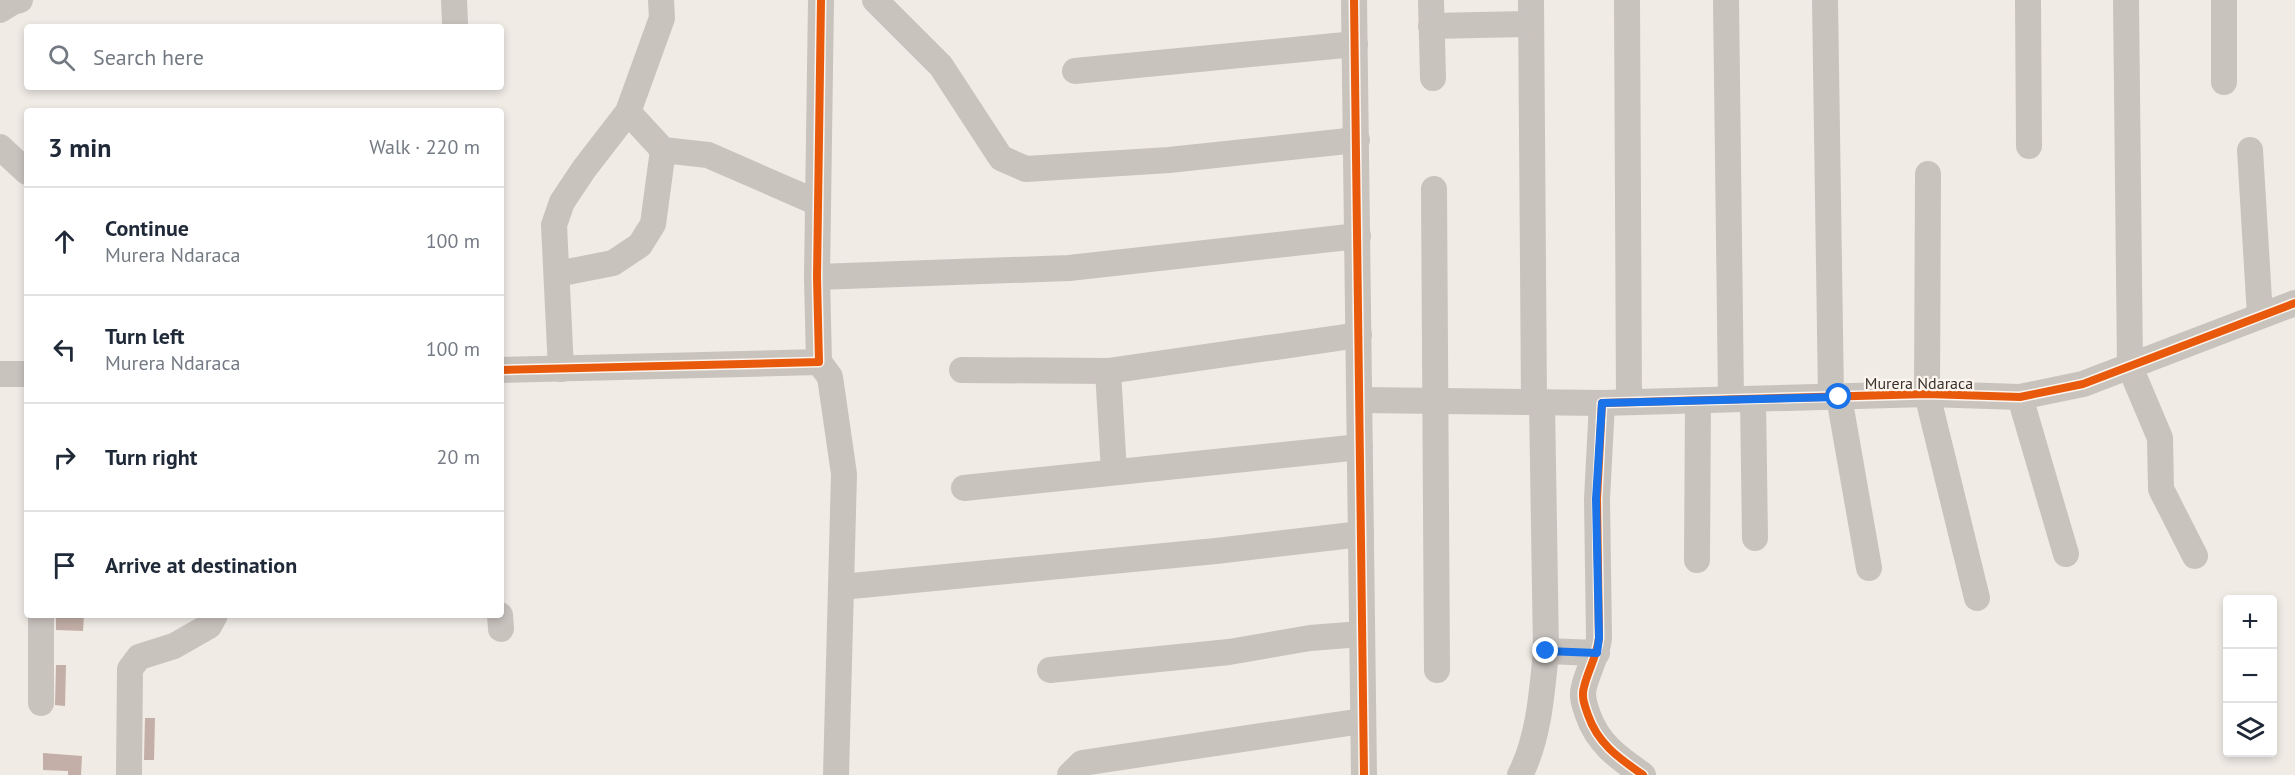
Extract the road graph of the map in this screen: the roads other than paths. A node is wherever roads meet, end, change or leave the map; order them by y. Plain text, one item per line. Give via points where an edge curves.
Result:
1 (20, 0) edge
2 (661, 0) edge
3 (821, 0) edge
4 (875, 0) edge
5 (1354, 0) edge
6 (1431, 0) edge
7 (1627, 0) edge
8 (1726, 0) edge
9 (1825, 0) edge
10 (2028, 0) edge
11 (2126, 0) edge
12 (2224, 0) edge
13 (0, 10) edge
14 (1531, 12) edge
15 (1431, 26) junction
16 (1355, 44) junction
17 (1075, 71) dead end
18 (1433, 78) dead end
19 (2224, 82) dead end
20 (628, 112) junction
21 (1357, 140) junction
22 (2029, 146) dead end
23 (0, 147) edge
24 (663, 150) junction
25 (2250, 150) dead end
26 (24, 169) edge
27 (1928, 174) dead end
28 (1434, 189) dead end
29 (818, 203) junction
30 (1358, 236) junction
31 (557, 274) junction
32 (817, 277) junction
33 (2295, 303) edge
34 (2260, 316) junction
35 (1359, 335) junction
36 (819, 362) junction
37 (2130, 368) junction
38 (561, 369) junction
39 (962, 369) dead end
40 (504, 370) edge
41 (1108, 371) junction
42 (0, 374) edge
43 (24, 374) edge
44 (1927, 394) junction
45 (1835, 397) junction
46 (2020, 397) junction
47 (1742, 399) junction
48 (1360, 400) junction
49 (1698, 400) junction
50 (1437, 401) junction
51 (1538, 402) junction
52 (1629, 402) junction
53 (1602, 403) junction
54 (1360, 447) junction
55 (1114, 472) junction
56 (964, 488) dead end
57 (1361, 534) junction
58 (1755, 538) dead end
59 (2066, 554) dead end
60 (2195, 556) dead end
61 (1697, 560) dead end
62 (1869, 568) dead end
63 (841, 587) junction
64 (1977, 598) dead end
65 (41, 618) edge
66 (213, 618) edge
67 (1361, 634) junction
68 (1546, 651) junction
69 (1597, 653) junction
70 (1050, 670) dead end
71 (1437, 670) dead end
72 (41, 703) dead end
73 (1362, 721) junction
74 (129, 775) edge
75 (836, 775) edge
76 (1070, 775) edge
77 (1364, 775) edge
78 (1520, 775) edge
79 (1643, 775) edge

1 - 13 street
2 - 20 street via 662,18
3 - 29 street
4 - 21 street via 941,66 1001,158 1026,169 1169,160
5 - 16 street
6 - 15 street
7 - 52 street
8 - 47 street
9 - 45 street
10 - 22 street
11 - 37 street
12 - 19 street
14 - 15 street
14 - 51 street
15 - 18 street
16 - 17 street
16 - 21 street
20 - 24 street
20 - 31 street via 562,202 554,225
21 - 30 street
23 - 26 street
24 - 29 street via 708,155
24 - 31 street via 653,224 640,245 613,263
25 - 34 street
27 - 44 street
28 - 50 street
29 - 32 street
30 - 32 street via 1070,268
30 - 35 street
31 - 38 street
32 - 36 street
33 - 34 street, Murera Ndaraca
34 - 37 street, Murera Ndaraca
35 - 41 street
35 - 48 street
36 - 38 street
36 - 63 street via 830,377 844,474
37 - 46 street, Murera Ndaraca via 2083,384
37 - 60 street via 2160,438 2161,489
38 - 40 street
39 - 41 street
41 - 55 street
42 - 43 street
44 - 45 street, Murera Ndaraca
44 - 46 street, Murera Ndaraca
44 - 64 street
45 - 47 street, Murera Ndaraca
45 - 62 street
46 - 59 street
47 - 49 street, Murera Ndaraca
47 - 58 street
48 - 50 street, Murera Ndaraca
48 - 54 street
49 - 52 street, Murera Ndaraca
49 - 61 street
50 - 51 street, Murera Ndaraca
50 - 71 street
51 - 53 street, Murera Ndaraca
51 - 68 street
52 - 53 street, Murera Ndaraca
53 - 69 street via 1596,499
54 - 55 street
54 - 57 street
55 - 56 street
57 - 63 street
57 - 67 street
63 - 75 street
65 - 72 street
66 - 74 street via 209,626 174,646 139,657 130,669
67 - 70 street
67 - 73 street
68 - 69 street
68 - 78 street via 1540,708
69 - 79 street via 1583,689 1593,729 1611,753
73 - 76 street via 1082,763
73 - 77 street

